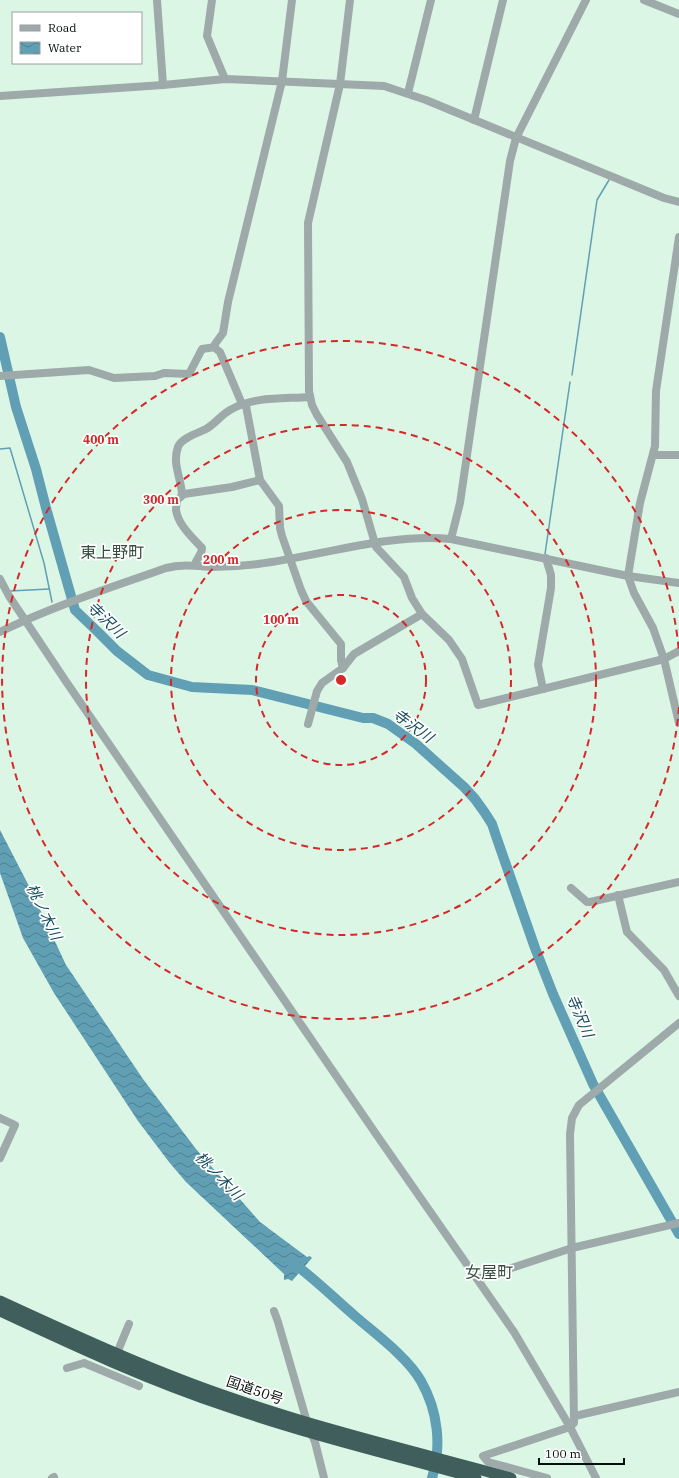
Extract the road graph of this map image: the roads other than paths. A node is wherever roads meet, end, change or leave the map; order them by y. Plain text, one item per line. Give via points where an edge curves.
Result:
1 (157, 0) edge
2 (212, 0) edge
3 (292, 0) edge
4 (350, 0) edge
5 (431, 0) edge
6 (503, 0) edge
7 (586, 0) edge
8 (644, 0) edge
9 (679, 14) edge
10 (225, 79) junction
11 (282, 81) junction
12 (340, 84) junction
13 (163, 85) junction
14 (408, 93) junction
15 (0, 96) edge
16 (474, 120) junction
17 (516, 138) junction
18 (679, 202) edge
19 (679, 237) edge
20 (215, 346) junction
21 (0, 376) edge
22 (310, 397) junction
23 (242, 404) junction
24 (653, 455) junction
25 (679, 455) edge
26 (260, 480) junction
27 (182, 494) junction
28 (451, 539) junction
29 (374, 543) junction
30 (291, 558) junction
31 (546, 558) junction
32 (195, 565) junction
33 (628, 576) junction
34 (0, 579) edge
35 (679, 583) edge
36 (422, 614) junction
37 (26, 620) junction
38 (0, 632) edge
39 (679, 651) edge
40 (664, 659) junction
41 (343, 668) junction
42 (543, 689) junction
43 (679, 720) edge
44 (309, 721) dead end
45 (679, 882) edge
46 (571, 888) dead end
47 (618, 895) junction
48 (679, 996) edge
49 (679, 1023) edge
50 (0, 1118) edge
51 (0, 1158) edge
52 (679, 1223) edge
53 (572, 1248) junction
54 (478, 1280) junction
55 (0, 1301) edge
56 (0, 1311) edge
57 (274, 1312) dead end
58 (130, 1324) dead end
59 (113, 1363) junction
60 (67, 1368) dead end
61 (139, 1386) dead end
62 (679, 1392) edge
63 (575, 1416) junction
64 (307, 1422) junction
65 (570, 1427) junction
66 (312, 1434) junction
67 (405, 1454) junction
68 (465, 1470) junction
69 (324, 1478) edge
70 (476, 1478) edge
71 (511, 1478) edge
72 (547, 1478) edge
73 (596, 1478) edge

1 - 13 street
2 - 10 street via 207,36
3 - 11 street
4 - 12 street
5 - 14 street
6 - 16 street
7 - 17 street
8 - 9 street
10 - 11 street
10 - 13 street
11 - 12 street
11 - 20 street via 228,302 223,333
12 - 14 street via 384,86
12 - 22 street via 308,223
13 - 15 street
14 - 16 street
16 - 17 street
17 - 18 street
17 - 28 street via 510,161 460,503
19 - 24 street via 656,391 656,438
20 - 21 street via 202,349 189,374 164,373 155,376 114,378 89,370
20 - 23 street via 220,352
22 - 23 street via 263,399
22 - 29 street via 317,415 347,462 362,499
23 - 26 street via 246,406
23 - 27 street via 180,442 175,463
24 - 25 street
24 - 33 street via 640,503
26 - 27 street
26 - 30 street via 279,506 280,528
27 - 32 street via 177,500 176,510 180,521 202,548
28 - 29 street via 430,537
28 - 31 street
29 - 30 street
29 - 36 street via 404,578
30 - 32 street via 234,566
30 - 41 street via 306,601 341,644
31 - 33 street
31 - 42 street via 551,575 551,588 538,665
32 - 37 street via 166,568
33 - 35 street
33 - 40 street via 653,628
34 - 37 street
36 - 41 street via 354,654
36 - 42 street via 449,640 462,659 478,705
37 - 38 street
37 - 54 street via 69,687 371,1128
39 - 40 street
40 - 42 street
40 - 43 street
41 - 44 street via 317,690
45 - 47 street
46 - 47 street via 587,902
47 - 48 street via 626,930 664,970
49 - 53 street via 577,1108 571,1122
50 - 51 street via 15,1125
52 - 53 street
53 - 54 street
53 - 63 street
54 - 65 street via 514,1332
55 - 59 highway, 国道50号
56 - 59 highway, 国道50号
57 - 64 street
58 - 59 street
59 - 60 street via 84,1363
59 - 61 street
59 - 64 highway, 国道50号 via 184,1381
59 - 66 highway, 国道50号 via 221,1405
62 - 63 street
63 - 65 street
64 - 66 street
64 - 67 highway, 国道50号
65 - 72 street via 483,1456 488,1462
65 - 73 street
66 - 67 highway, 国道50号
66 - 69 street
67 - 68 highway, 国道50号
68 - 70 highway, 国道50号
68 - 71 highway, 国道50号

